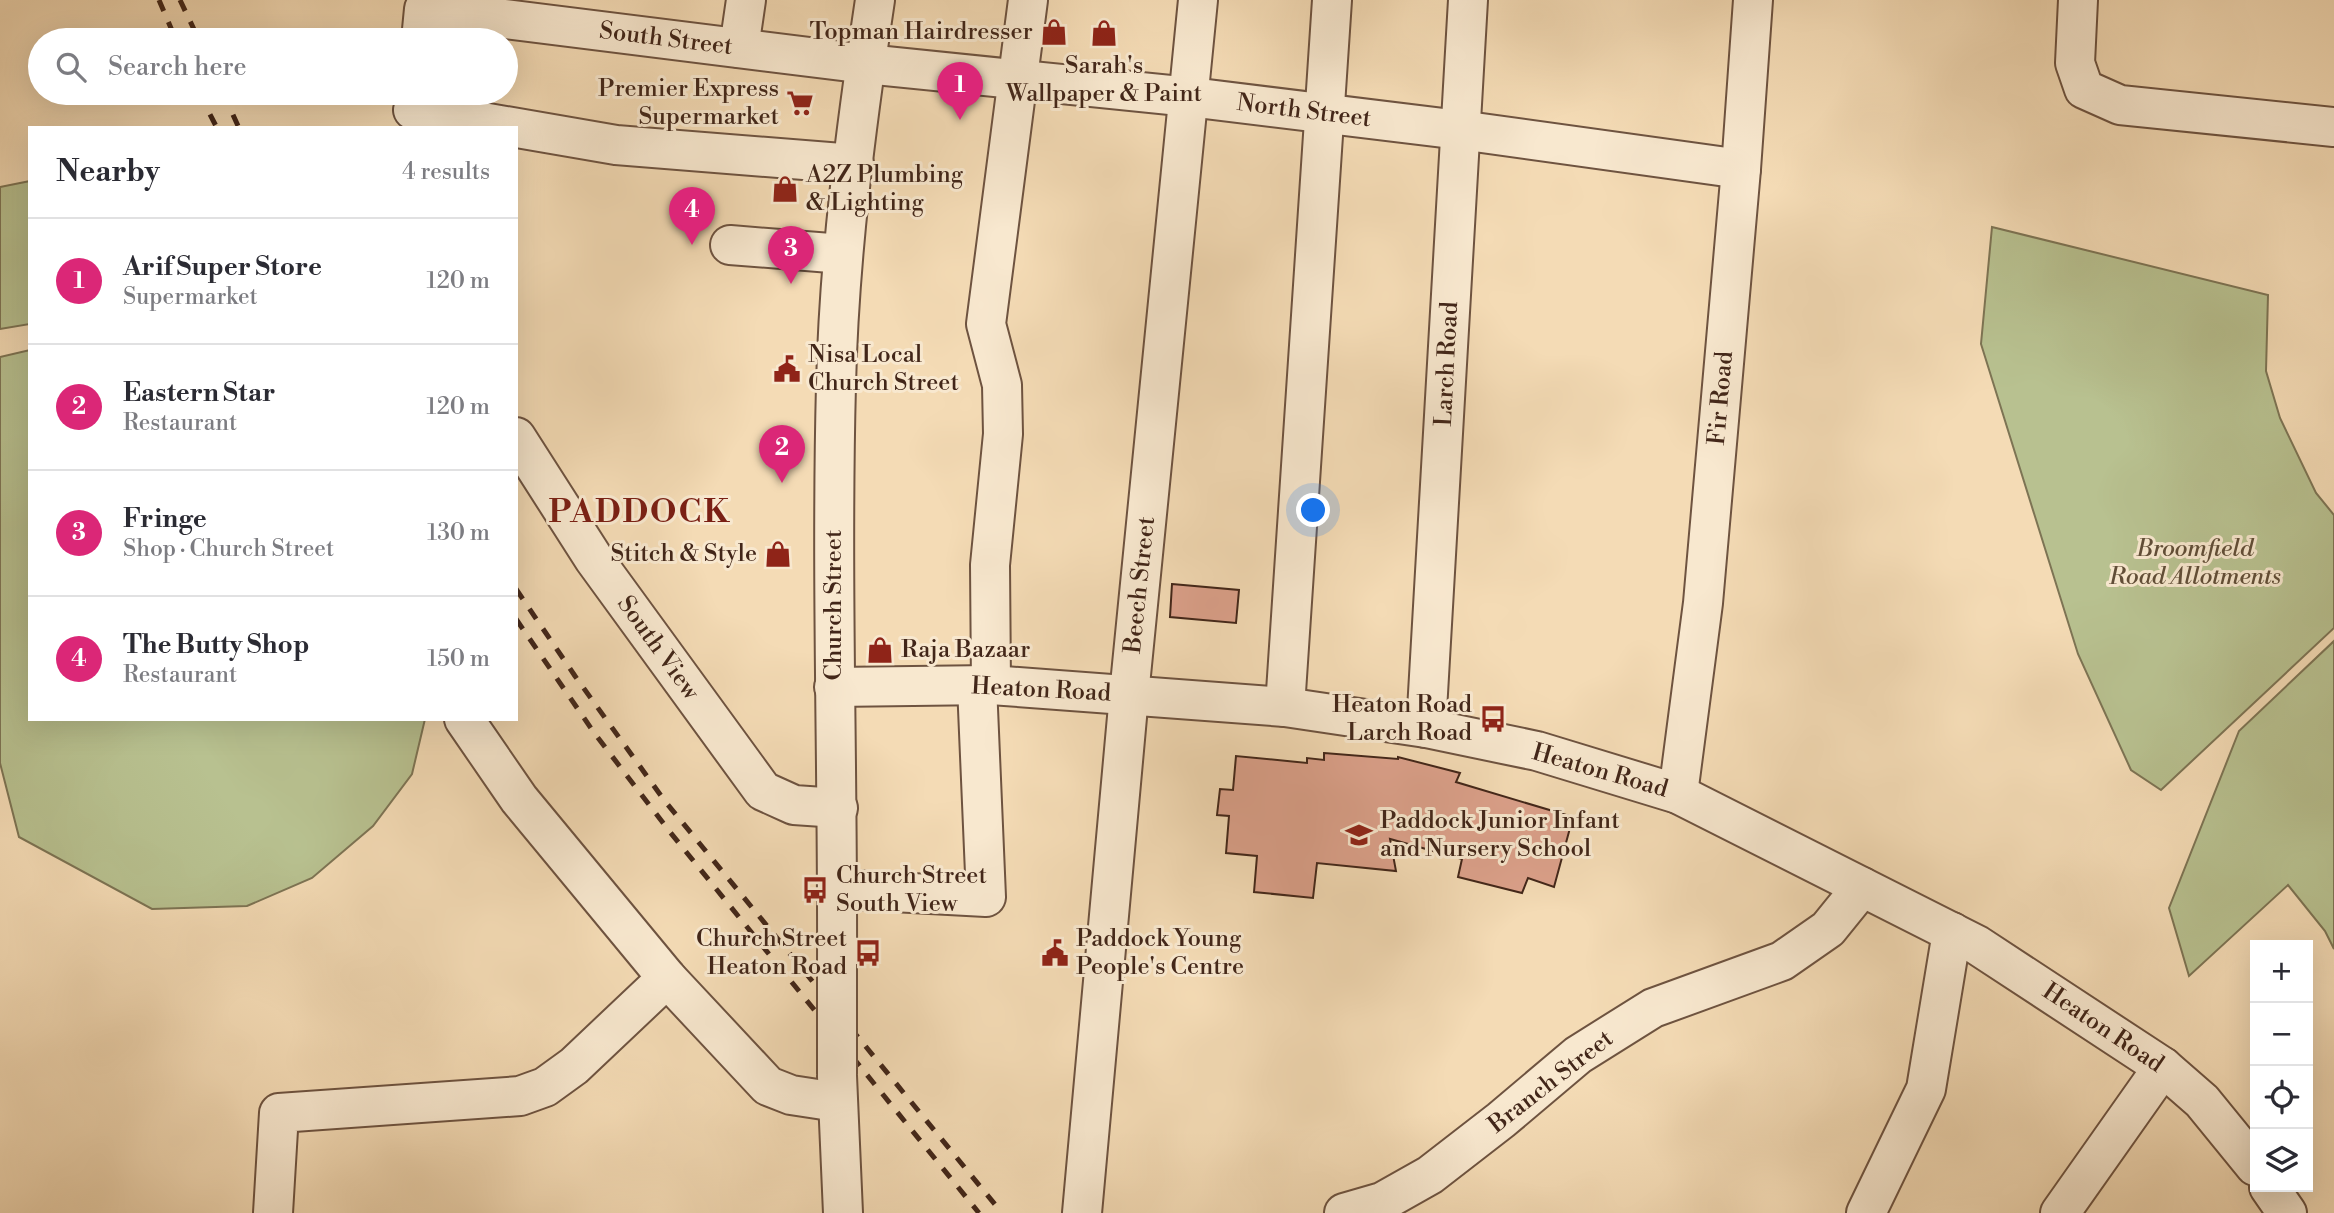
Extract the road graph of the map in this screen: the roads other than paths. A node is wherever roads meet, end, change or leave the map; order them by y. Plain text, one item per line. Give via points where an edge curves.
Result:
1 (746, 0) edge
2 (875, 0) edge
3 (1028, 0) edge
4 (1198, 0) edge
5 (1332, 0) edge
6 (1468, 0) edge
7 (1753, 0) edge
8 (2078, 0) edge
9 (422, 24) edge
10 (475, 28) edge
11 (518, 31) edge
12 (739, 48) junction
13 (866, 64) junction
14 (1019, 79) junction
15 (1190, 97) junction
16 (413, 110) edge
17 (1323, 113) junction
18 (506, 126) edge
19 (2334, 127) edge
20 (518, 128) edge
21 (1460, 130) junction
22 (854, 164) junction
23 (1741, 169) junction
24 (730, 245) dead end
25 (843, 254) junction
26 (518, 440) edge
27 (984, 685) junction
28 (834, 687) junction
29 (1129, 695) junction
30 (1285, 707) junction
31 (465, 721) edge
32 (1426, 728) junction
33 (1678, 794) junction
34 (838, 808) junction
35 (1862, 887) junction
36 (837, 889) junction
37 (1952, 933) junction
38 (667, 978) junction
39 (2163, 1067) junction
40 (837, 1088) junction
41 (2250, 1160) edge
42 (2273, 1192) edge
43 (273, 1213) edge
44 (843, 1213) edge
45 (1082, 1213) edge
46 (1344, 1213) edge
47 (1866, 1213) edge
48 (2060, 1213) edge
49 (2287, 1213) edge

1 - 12 street
2 - 13 street, Church Street
3 - 14 street
4 - 15 street, Beech Street
5 - 17 street
6 - 21 street, Larch Road
7 - 23 street, Fir Road
8 - 19 street via 2075,63 2084,89 2120,105
9 - 10 street, South Street
11 - 12 street, South Street
12 - 13 street, South Street
13 - 14 street, North Street
13 - 22 street, Church Street
14 - 15 street, North Street
14 - 27 street via 986,324 1002,385 1003,434
15 - 17 street, North Street
15 - 29 street, Beech Street
16 - 18 street
17 - 21 street, North Street
17 - 30 street
20 - 22 street via 616,145
21 - 23 street, North Street
21 - 32 street, Larch Road
22 - 25 street, Church Street
23 - 33 street, Fir Road via 1703,603
24 - 25 street
25 - 28 street, Church Street via 836,383
26 - 34 street, South View via 593,559 763,791 794,805
27 - 28 street, Heaton Road
27 - 29 street, Heaton Road
27 - 36 street via 986,897
28 - 34 street, Church Street
29 - 30 street, Heaton Road
29 - 45 street, Beech Street
30 - 32 street, Heaton Road
31 - 38 street via 519,799
32 - 33 street, Heaton Road via 1537,751
33 - 35 street, Heaton Road
34 - 36 street, Church Street
35 - 37 street, Heaton Road
35 - 46 street, Branch Street via 1828,929 1782,961 1653,1008 1578,1055 1430,1175 1382,1202
36 - 40 street, Church Street, bridge
37 - 39 street, Heaton Road
37 - 47 street via 1926,1089
38 - 40 street via 768,1086 790,1095
38 - 43 street via 575,1066 545,1087 520,1096 279,1113
39 - 41 street, Heaton Road via 2202,1101
39 - 48 street
40 - 44 street, Church Street
42 - 49 street

